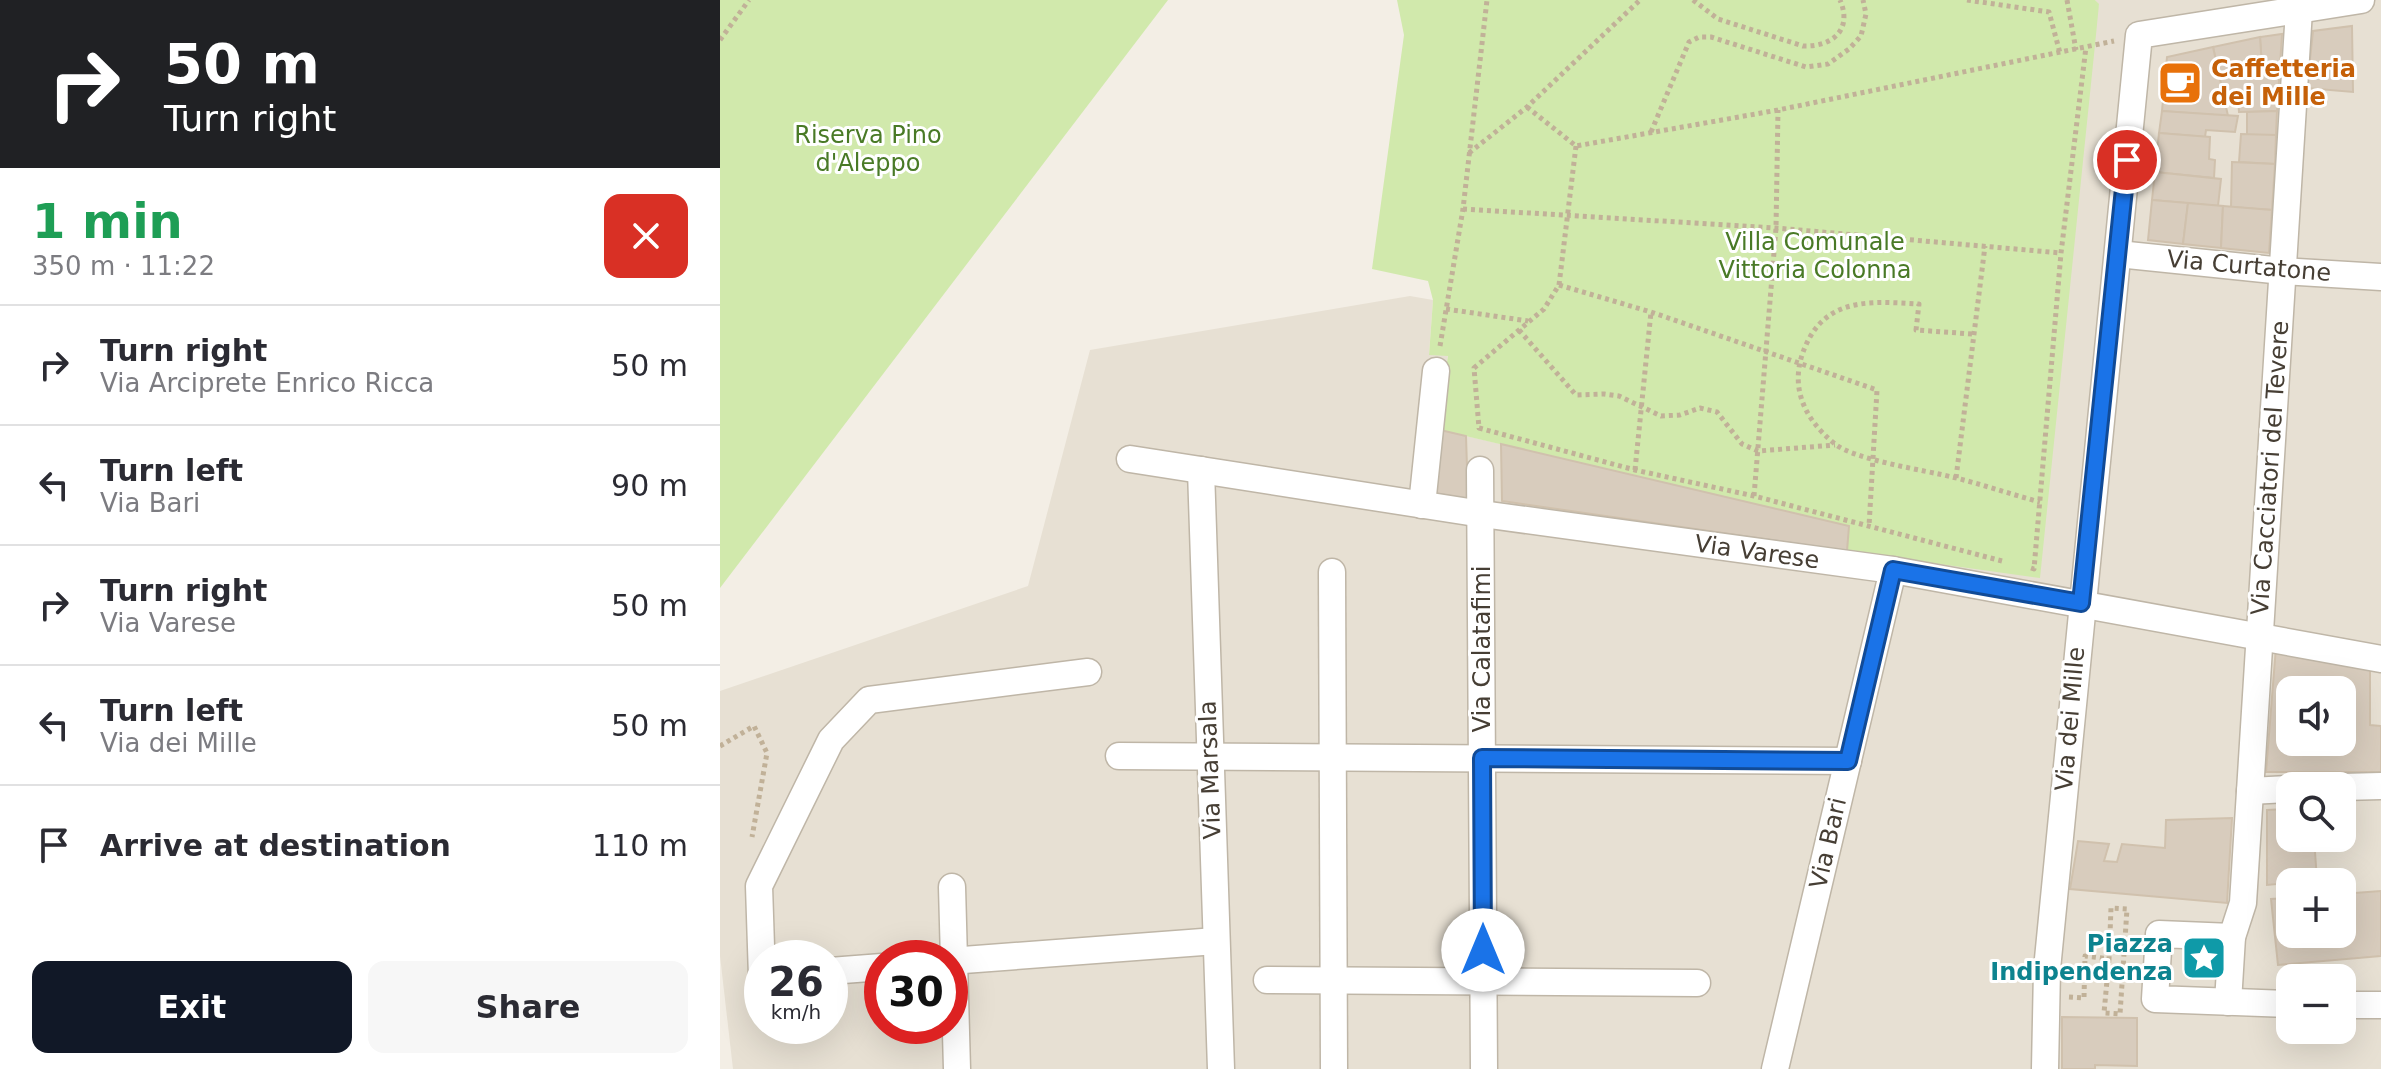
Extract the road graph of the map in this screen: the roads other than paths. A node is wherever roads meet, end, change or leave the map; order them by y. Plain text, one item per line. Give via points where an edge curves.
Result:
1 (2361, 0) edge
2 (2298, 21) junction
3 (2118, 254) junction
4 (2283, 271) junction
5 (2381, 277) edge
6 (1436, 371) road end
7 (1130, 459) dead end
8 (1201, 470) junction
9 (1480, 470) dead end
10 (1422, 505) junction
11 (1482, 514) junction
12 (1893, 570) junction
13 (1332, 572) dead end
14 (2081, 603) junction
15 (2258, 635) junction
16 (2381, 659) edge
17 (1088, 672) dead end
18 (1119, 756) dead end
19 (1210, 756) junction
20 (1332, 757) junction
21 (1482, 758) junction
22 (1848, 761) junction
23 (2381, 786) edge
24 (2356, 787) edge
25 (2276, 790) edge
26 (2250, 791) junction
27 (952, 887) dead end
28 (2232, 937) junction
29 (760, 940) edge
30 (952, 940) edge
31 (1216, 941) junction
32 (968, 960) edge
33 (1267, 980) dead end
34 (1333, 980) junction
35 (1483, 981) junction
36 (1697, 983) dead end
37 (2228, 1002) junction
38 (2276, 1004) edge
39 (2356, 1005) edge
40 (2381, 1005) edge
41 (956, 1044) edge
42 (957, 1069) edge
43 (1221, 1069) edge
44 (1334, 1069) edge
45 (1484, 1069) edge
46 (1775, 1069) edge
47 (2045, 1069) edge

1 - 2 street
2 - 3 street, Via dei Mille via 2139,35
2 - 4 street, Via Cacciatori del Tevere
3 - 4 street, Via Curtatone
3 - 14 street, Via dei Mille
4 - 5 street, Via Curtatone
4 - 15 street, Via Cacciatori del Tevere
6 - 10 street
7 - 8 street, Via Varese
8 - 10 street, Via Varese
8 - 19 street, Via Marsala
9 - 11 street, Via Calatafimi
10 - 11 street, Via Varese
11 - 12 street, Via Varese
11 - 21 street, Via Calatafimi
12 - 14 street, Via Varese
12 - 22 street, Via Bari
13 - 20 street
14 - 15 street, Via Varese
14 - 47 street, Via dei Mille via 2045,983
15 - 16 street, Via Varese
15 - 26 street, Via Cacciatori del Tevere
17 - 29 street via 869,700 831,740 759,886
18 - 19 street
19 - 20 street
19 - 31 street, Via Marsala
20 - 21 street
20 - 34 street
21 - 22 street
21 - 35 street, Via Calatafimi
22 - 46 street, Via Bari
23 - 24 street
25 - 26 street
26 - 28 street, Via Cacciatori del Tevere via 2243,903
27 - 30 street
28 - 37 street, Via Cacciatori del Tevere
28 - 37 street via 2159,934 2155,999
31 - 32 street
31 - 43 street, Via Marsala
33 - 34 street
34 - 35 street
34 - 44 street
35 - 36 street
35 - 45 street, Via Calatafimi
37 - 38 street
39 - 40 street
41 - 42 street

